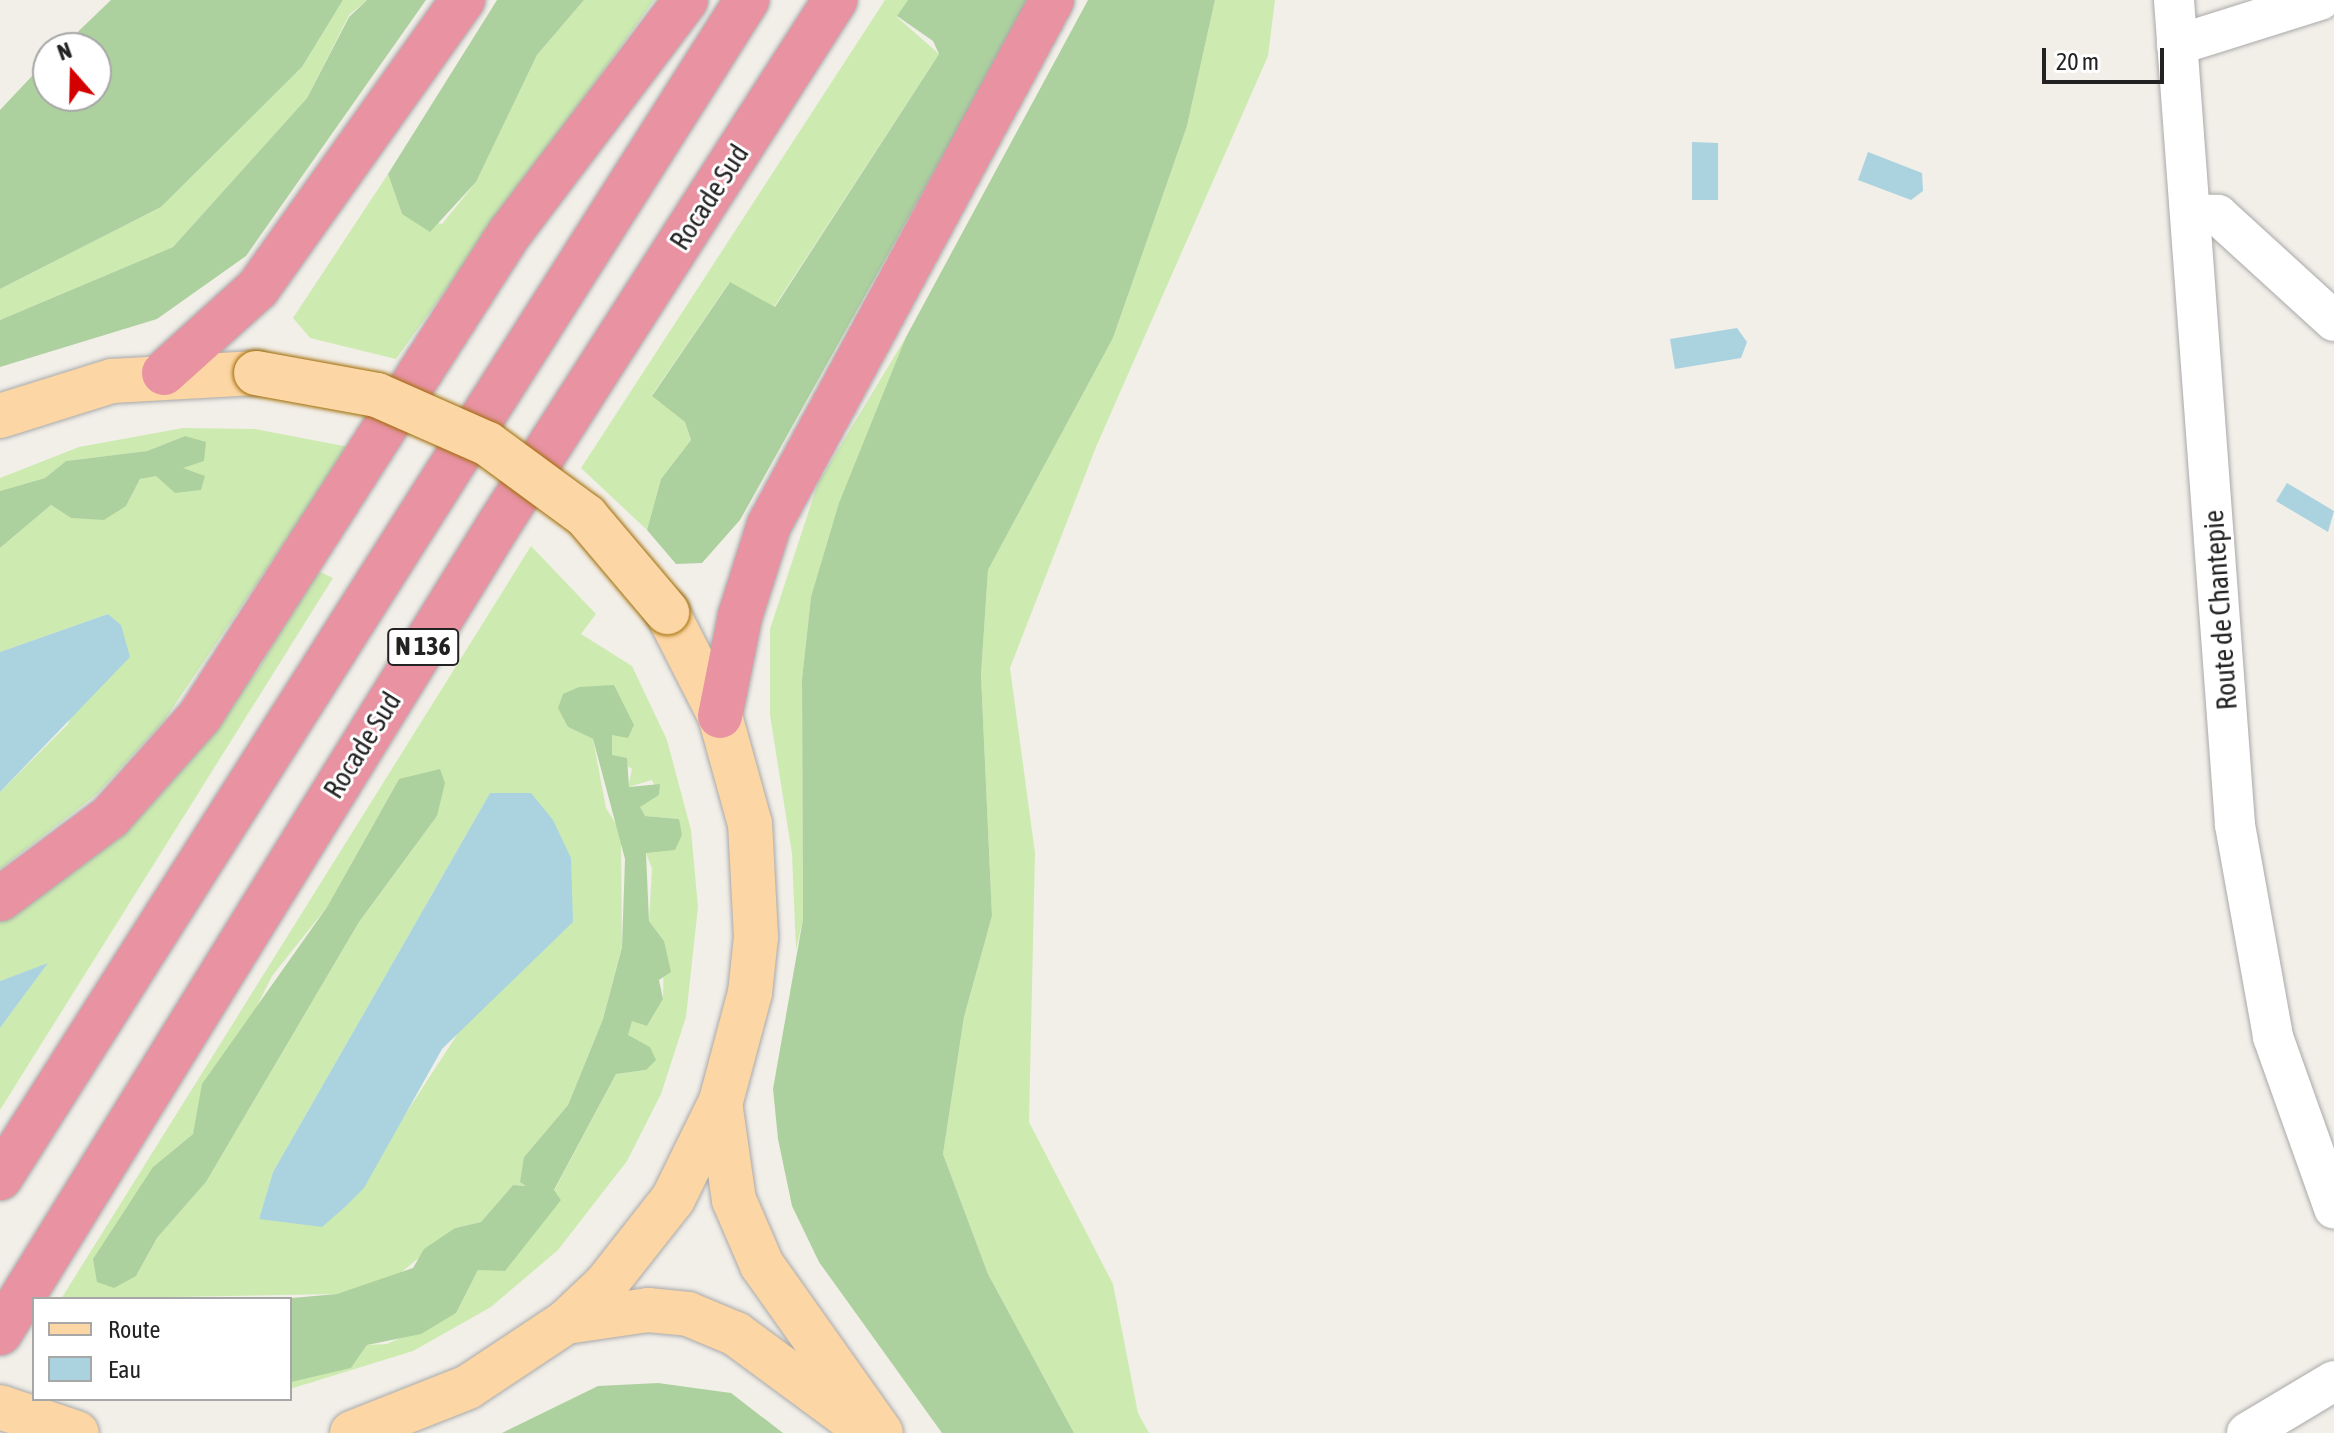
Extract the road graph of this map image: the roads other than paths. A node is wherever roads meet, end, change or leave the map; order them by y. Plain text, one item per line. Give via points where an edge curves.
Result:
1 (463, 0) edge
2 (686, 0) edge
3 (747, 0) edge
4 (835, 0) edge
5 (1052, 0) edge
6 (2174, 0) edge
7 (2320, 0) edge
8 (2177, 45) junction
9 (2191, 214) junction
10 (2334, 321) edge
11 (164, 373) junction
12 (0, 416) edge
13 (720, 716) junction
14 (0, 899) edge
15 (721, 1101) junction
16 (0, 1178) edge
17 (2334, 1208) edge
18 (566, 1322) junction
19 (0, 1333) edge
20 (2334, 1381) edge
21 (0, 1407) edge
22 (77, 1433) edge
23 (352, 1433) edge
24 (869, 1433) edge
25 (881, 1433) edge
26 (2247, 1433) edge

1 - 11 highway via 258,288
2 - 14 highway via 509,234 200,716 110,817
3 - 16 highway, N 136
4 - 19 highway, Rocade Sud / N 136 via 498,526
5 - 13 highway via 769,525 740,616
6 - 8 street, Route de Chantepie
7 - 8 street
8 - 9 street, Route de Chantepie
9 - 10 street via 2218,215
9 - 17 street, Route de Chantepie via 2235,825 2273,1037
11 - 12 main road via 62,393
11 - 13 main road, bridge via 256,373 377,395 488,444 586,516 667,612
13 - 15 main road via 750,824 756,895 750,993
15 - 18 main road via 673,1199 615,1274
15 - 25 main road via 734,1200 762,1265
18 - 23 main road via 468,1387
18 - 24 main road via 648,1310 688,1314 736,1334
20 - 26 street
21 - 22 main road

